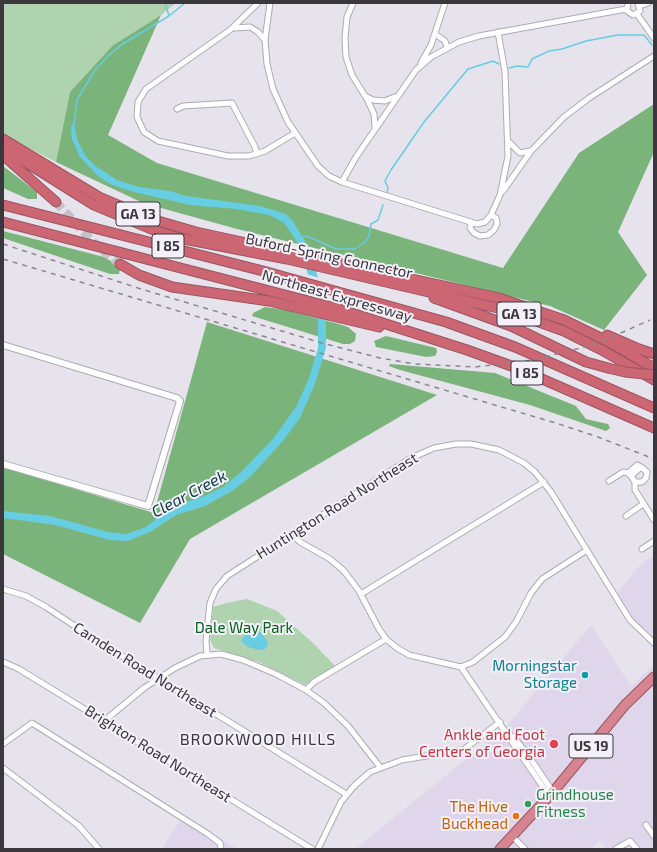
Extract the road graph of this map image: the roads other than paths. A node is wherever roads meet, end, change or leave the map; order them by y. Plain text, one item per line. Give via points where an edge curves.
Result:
1 (258, 3) edge
2 (270, 3) edge
3 (353, 3) edge
4 (445, 3) edge
5 (628, 3) edge
6 (648, 3) edge
7 (639, 4) edge
8 (626, 9) junction
9 (637, 14) junction
10 (231, 29) junction
11 (498, 32) junction
12 (435, 34) junction
13 (654, 38) edge
14 (265, 40) junction
15 (447, 47) junction
16 (654, 56) edge
17 (416, 70) junction
18 (365, 96) junction
19 (398, 96) junction
20 (176, 108) dead end
21 (375, 128) junction
22 (295, 133) junction
23 (3, 139) edge
24 (508, 141) junction
25 (3, 148) edge
26 (530, 151) junction
27 (257, 154) junction
28 (3, 155) edge
29 (342, 182) junction
30 (500, 195) junction
31 (3, 200) edge
32 (56, 202) tunnel mouth
33 (3, 204) edge
34 (491, 215) junction
35 (50, 217) junction
36 (3, 222) edge
37 (471, 223) junction
38 (288, 256) junction
39 (120, 264) tunnel mouth
40 (328, 264) junction
41 (373, 280) junction
42 (292, 302) junction
43 (564, 320) junction
44 (3, 345) edge
45 (654, 354) edge
46 (654, 368) edge
47 (654, 375) edge
48 (654, 380) edge
49 (654, 408) edge
50 (654, 428) edge
51 (3, 464) edge
52 (630, 474) junction
53 (609, 481) dead end
54 (544, 482) junction
55 (635, 482) junction
56 (643, 504) junction
57 (626, 516) dead end
58 (654, 520) edge
59 (291, 534) junction
60 (654, 541) edge
61 (642, 549) dead end
62 (587, 550) junction
63 (3, 589) edge
64 (361, 594) junction
65 (386, 639) junction
66 (654, 643) edge
67 (207, 654) junction
68 (3, 662) edge
69 (462, 667) junction
70 (654, 677) edge
71 (158, 678) junction
72 (306, 690) junction
73 (104, 721) junction
74 (500, 722) junction
75 (3, 744) edge
76 (380, 767) junction
77 (3, 768) edge
78 (553, 792) junction
79 (346, 794) junction
80 (646, 825) dead end
81 (654, 836) edge
82 (513, 837) junction
83 (99, 849) edge
84 (221, 849) edge
85 (312, 849) edge
86 (318, 849) edge
87 (500, 849) edge
88 (525, 849) edge
89 (616, 849) edge
90 (637, 849) edge

1 - 10 street
2 - 14 street
3 - 18 street via 346,24 345,52 352,76
4 - 12 street
5 - 8 street
6 - 7 street
7 - 9 street via 640,11
8 - 9 street via 630,14
8 - 11 street
9 - 13 street
10 - 14 street via 240,26 250,27
10 - 27 street via 146,89 138,102 137,118 144,132 158,141 228,156
11 - 15 street via 470,38
11 - 24 street via 505,72
12 - 15 street
12 - 17 street
14 - 22 street via 273,89
15 - 17 street
16 - 26 street via 575,108
17 - 19 street
18 - 19 street via 381,101
18 - 21 street via 374,114
19 - 21 street
20 - 27 street via 232,103
21 - 29 street
22 - 27 street
22 - 29 street via 318,166 329,176
23 - 38 highway, Buford-Spring Connector / GA 13 via 79,186 121,207 151,219
24 - 26 street via 520,153
24 - 30 street
25 - 38 highway, Buford-Spring Connector / GA 13 via 94,205 136,223 179,238
26 - 30 street
28 - 32 highway
29 - 37 street
30 - 34 street
31 - 35 highway
33 - 35 highway, Northeast Expressway / I 85
34 - 37 street via 483,224
34 - 37 street via 496,218 497,224 488,235 480,236 474,233 470,228
35 - 49 highway, Northeast Expressway / I 85 via 334,290 446,322 515,347
36 - 42 highway, Northeast Expressway / I 85
38 - 40 highway, Buford-Spring Connector / GA 13
39 - 42 highway via 139,275 172,287
40 - 41 highway, Buford-Spring Connector / GA 13
40 - 43 highway, Buford-Spring Connector / GA 13 via 492,296
41 - 47 highway, bridge via 511,326 586,362 625,372
41 - 48 highway, Buford-Spring Connector / GA 13 via 479,303 548,324
42 - 50 highway, Northeast Expressway / I 85 via 396,327 467,350 517,368
43 - 45 highway via 587,325
43 - 46 highway, Buford-Spring Connector / GA 13
44 - 51 street via 180,401 150,503 145,507
52 - 53 street via 623,472
52 - 55 street
52 - 55 street via 641,467 648,472 642,482
54 - 59 street, Huntington Road Northeast via 524,463 498,450 471,444 442,446 411,458
54 - 62 street, Huntington Road Northeast
54 - 64 street
55 - 56 street via 635,490
56 - 57 street
56 - 58 street
59 - 64 street via 337,565
59 - 67 street, Huntington Road Northeast via 227,576 216,589 209,610
60 - 61 street
62 - 66 street, Huntington Road Northeast via 630,620
62 - 69 street via 542,579 505,637 473,662
63 - 71 street, Camden Road Northeast via 26,596 46,607
64 - 65 street
65 - 69 street via 409,654
65 - 72 street via 314,682
67 - 71 street via 193,658
67 - 72 street via 221,654 242,660
68 - 73 street, Brighton Road Northeast via 19,669
69 - 74 street
70 - 78 highway, US 19 via 613,719
71 - 73 street
71 - 79 street, Camden Road Northeast
72 - 76 street via 340,717
73 - 85 street, Brighton Road Northeast
74 - 76 street via 463,750 402,760
74 - 78 street via 520,745
75 - 84 street via 32,723 208,834 220,843
76 - 79 street via 362,778
77 - 83 street via 80,826
78 - 82 highway, US 19
79 - 86 street
80 - 81 street
82 - 87 highway, US 19
82 - 88 street
89 - 90 street via 630,841

